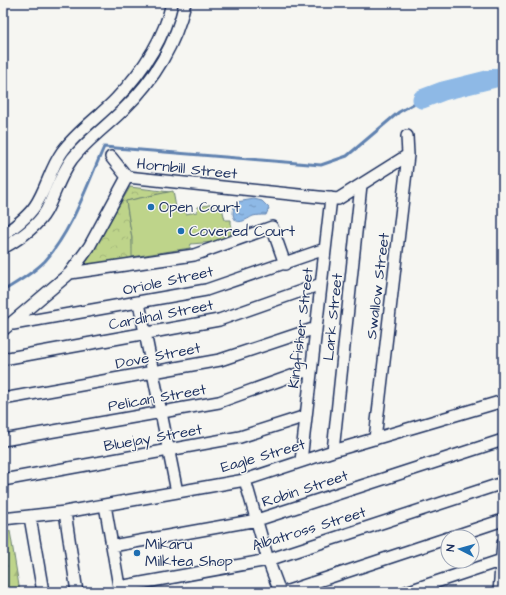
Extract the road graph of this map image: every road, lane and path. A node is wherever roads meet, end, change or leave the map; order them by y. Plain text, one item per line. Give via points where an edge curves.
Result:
1 (172, 3) edge
2 (185, 3) edge
3 (407, 136) dead end
4 (408, 156) junction
5 (111, 157) dead end
6 (127, 177) junction
7 (361, 185) junction
8 (331, 198) junction
9 (3, 235) edge
10 (3, 248) edge
11 (325, 249) junction
12 (285, 264) junction
13 (70, 274) junction
14 (321, 284) junction
15 (139, 303) junction
16 (12, 324) junction
17 (316, 328) junction
18 (3, 330) edge
19 (145, 334) junction
20 (3, 359) edge
21 (311, 369) junction
22 (153, 373) junction
23 (3, 399) edge
24 (503, 401) edge
25 (161, 413) junction
26 (306, 416) junction
27 (375, 439) junction
28 (3, 440) edge
29 (503, 440) edge
30 (168, 451) junction
31 (334, 451) junction
32 (300, 461) junction
33 (3, 480) edge
34 (245, 480) junction
35 (503, 483) edge
36 (176, 492) junction
37 (105, 505) junction
38 (65, 512) junction
39 (30, 517) junction
40 (3, 519) edge
41 (257, 520) junction
42 (503, 520) edge
43 (476, 529) edge
44 (440, 541) edge
45 (503, 543) edge
46 (112, 546) junction
47 (268, 560) junction
48 (502, 560) junction
49 (120, 589) edge
50 (43, 592) edge
51 (77, 592) edge
52 (280, 592) edge
53 (284, 592) edge
54 (406, 592) edge
55 (499, 592) edge

1 - 9 street via 157,41 138,73 116,100 72,140 53,166 35,206 22,221
2 - 10 street via 170,47 149,80 124,109 82,146 71,161 45,212 29,231
3 - 4 street, Swallow Street
4 - 7 street, Hornbill Street
4 - 27 street, Swallow Street
5 - 6 street
6 - 8 street, Hornbill Street
6 - 13 street, Hornbill Street via 89,247
7 - 8 street, Hornbill Street via 343,197
7 - 31 street, Lark Street
8 - 11 street, Kingfisher Street
11 - 12 street, Oriole Street
11 - 14 street, Kingfisher Street
12 - 13 street via 272,227 194,255
12 - 15 street, Oriole Street via 206,290
13 - 16 street, Hornbill Street
14 - 17 street, Kingfisher Street
14 - 19 street, Cardinal Street via 219,320
15 - 16 street, Oriole Street
15 - 19 street
16 - 18 street, Hornbill Street
17 - 21 street, Kingfisher Street
17 - 22 street, Dove Street via 224,359
19 - 20 street, Cardinal Street
19 - 22 street
21 - 25 street, Pelican Street via 219,402
21 - 26 street, Kingfisher Street
22 - 23 street, Dove Street
22 - 25 street
24 - 27 street, Eagle Street
25 - 28 street, Pelican Street
25 - 30 street
26 - 30 street, Bluejay Street via 240,436
26 - 32 street, Kingfisher Street
27 - 31 street, Eagle Street
29 - 41 street, Robin Street
30 - 33 street, Bluejay Street
30 - 36 street
31 - 32 street, Eagle Street
32 - 34 street, Eagle Street
34 - 36 street, Eagle Street
34 - 41 street
35 - 47 street, Albatross Street
36 - 37 street, Eagle Street
37 - 38 street, Eagle Street
37 - 46 street
38 - 39 street, Eagle Street
38 - 51 street
39 - 40 street, Eagle Street
39 - 50 street
41 - 46 street, Robin Street
41 - 47 street
42 - 43 street
44 - 53 street
45 - 48 street
46 - 49 street
47 - 49 street, Albatross Street
47 - 52 street
48 - 54 street
48 - 55 street

